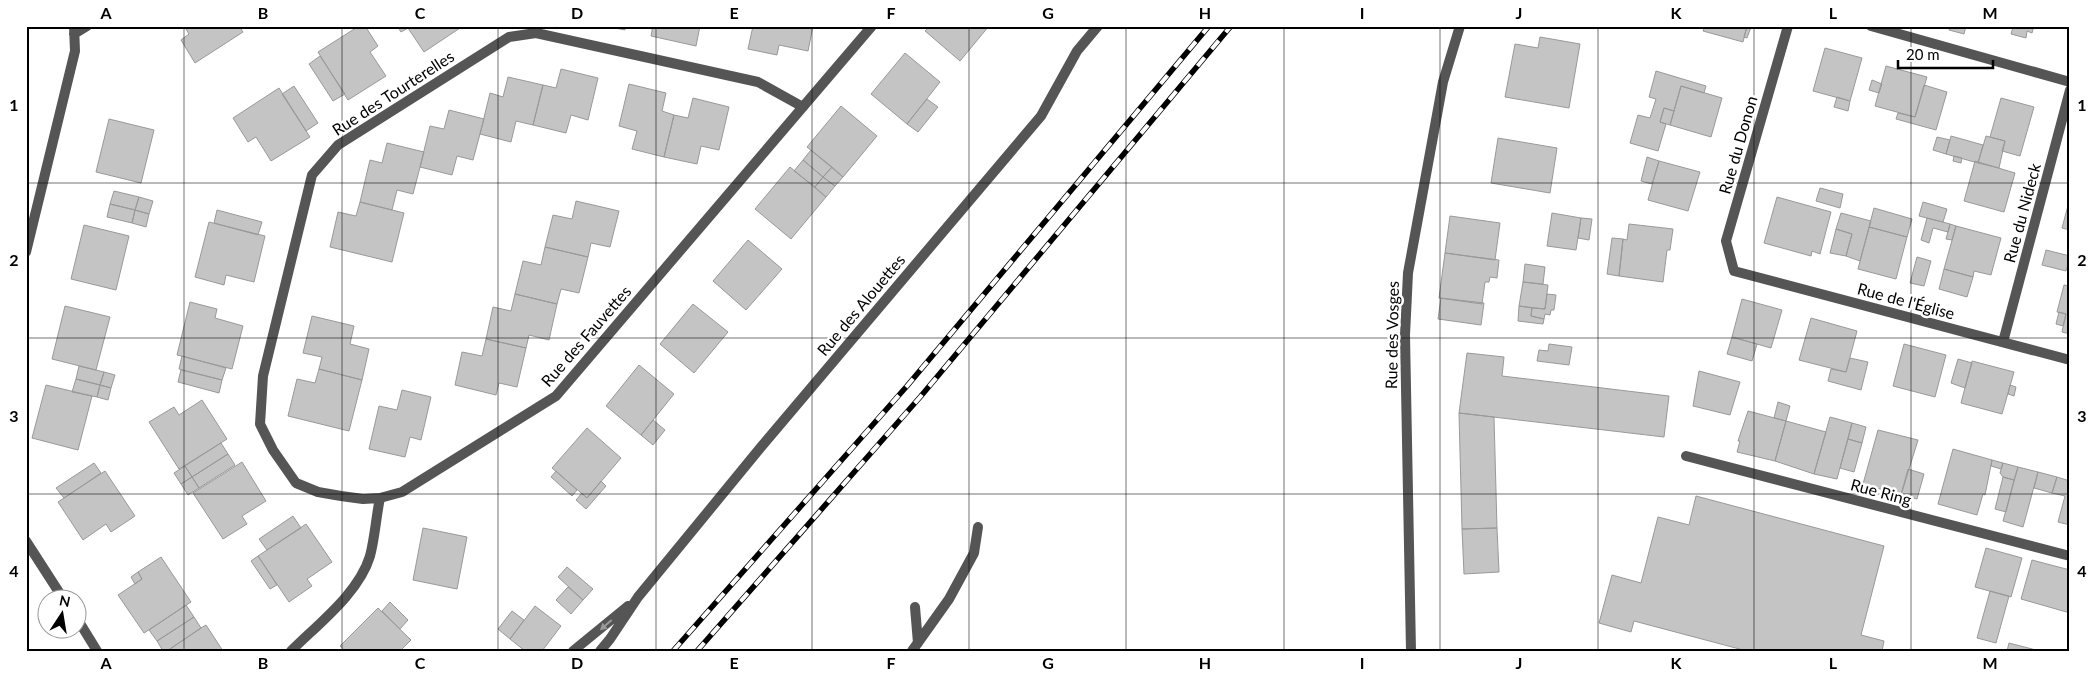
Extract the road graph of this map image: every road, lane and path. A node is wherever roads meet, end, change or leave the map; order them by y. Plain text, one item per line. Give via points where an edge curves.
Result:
1 (87, 26) edge
2 (872, 26) edge
3 (1098, 26) edge
4 (1460, 26) edge
5 (1788, 26) edge
6 (1871, 26) edge
7 (74, 30) edge
8 (2070, 82) edge
9 (2070, 90) edge
10 (803, 107) junction
11 (26, 252) edge
12 (1734, 271) joint
13 (2003, 342) junction
14 (2070, 360) edge
15 (1686, 456) dead end
16 (380, 498) junction
17 (978, 527) dead end
18 (26, 541) edge
19 (2070, 556) edge
20 (58, 590) edge
21 (638, 598) junction
22 (915, 606) dead end
23 (88, 636) edge
24 (915, 647) edge
25 (97, 651) edge
26 (291, 651) edge
27 (573, 651) edge
28 (600, 651) edge
29 (1412, 651) edge

1 - 7 street
2 - 10 street, Rue des Fauvettes
3 - 21 street, Rue des Alouettes via 1077,51 1041,116
4 - 29 street, Rue des Vosges via 1443,82 1408,273 1404,335
5 - 12 street, Rue du Donon via 1726,241
6 - 8 street
7 - 11 street via 75,51
9 - 13 street, Rue du Nideck
10 - 16 street, Rue des Fauvettes via 556,396 402,492
10 - 16 street, Rue des Tourterelles via 758,82 536,33 509,37 338,144 312,176 263,376 260,424 296,483 326,493 363,499
12 - 13 street, Rue de l'Église
13 - 14 street, Rue de l'Église
15 - 19 street, Rue Ring
16 - 26 street via 370,556 362,575 351,591
17 - 24 street via 974,553 949,599
18 - 20 street
21 -> 27 street, Rue des Alouettes
21 - 28 street, Rue des Alouettes
22 - 24 street
23 - 25 street

